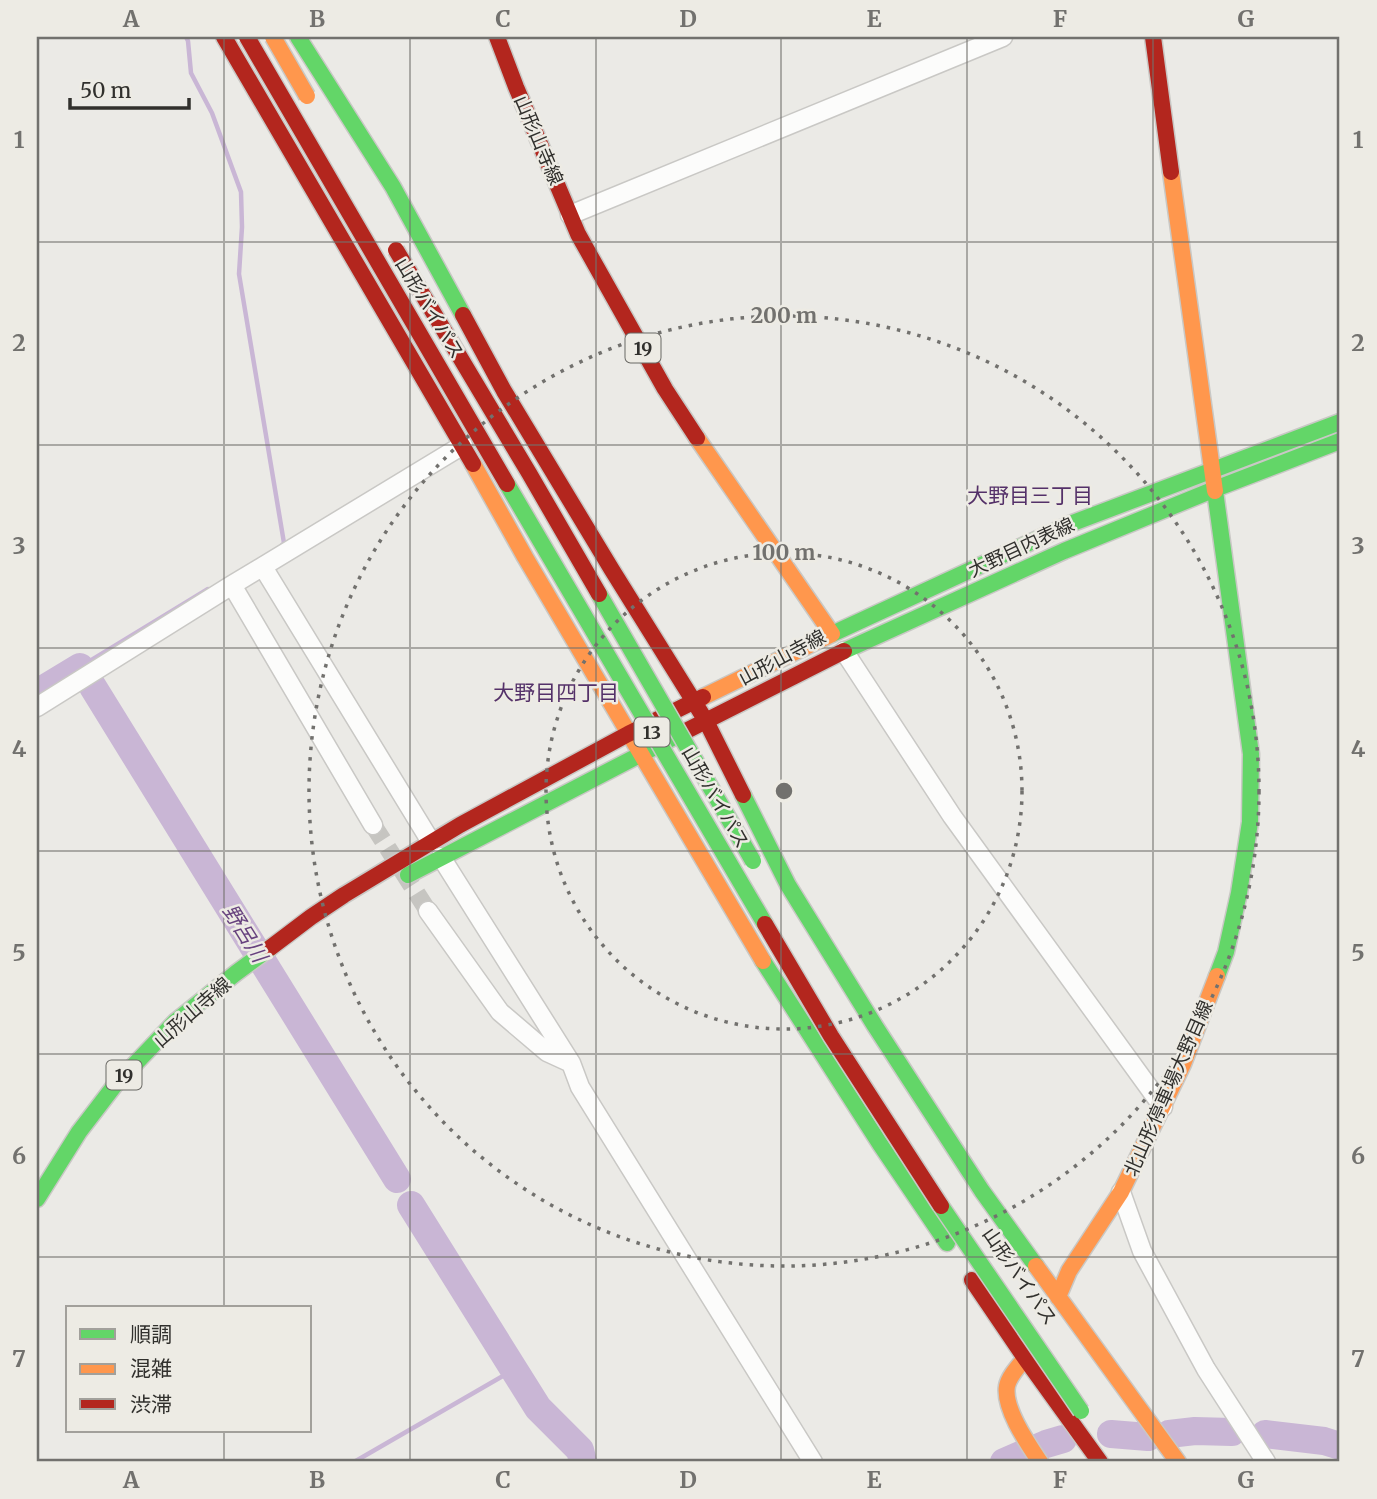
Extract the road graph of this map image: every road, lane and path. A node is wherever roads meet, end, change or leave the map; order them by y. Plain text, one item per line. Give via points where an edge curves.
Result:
1 (224, 37) edge
2 (247, 37) edge
3 (273, 37) edge
4 (298, 37) edge
5 (497, 37) edge
6 (1003, 37) edge
7 (1153, 37) edge
8 (312, 106) dead end
9 (570, 215) junction
10 (385, 233) dead end
11 (1340, 422) edge
12 (1340, 441) edge
13 (463, 445) junction
14 (1213, 470) junction
15 (1215, 489) junction
16 (263, 568) junction
17 (232, 585) junction
18 (832, 634) junction
19 (844, 652) junction
20 (695, 701) junction
21 (37, 707) edge
22 (706, 721) junction
23 (628, 734) junction
24 (640, 754) junction
25 (373, 825) tunnel mouth
26 (431, 842) junction
27 (441, 858) junction
28 (758, 869) dead end
29 (428, 911) tunnel mouth
30 (285, 938) junction
31 (570, 1063) junction
32 (1163, 1107) junction
33 (1121, 1192) junction
34 (37, 1199) edge
35 (1058, 1297) junction
36 (1025, 1358) junction
37 (1097, 1432) dead end
38 (813, 1462) edge
39 (1040, 1462) edge
40 (1100, 1462) edge
41 (1178, 1462) edge
42 (1266, 1462) edge

1 - 13 main road
2 - 37 main road, 山形バイパス / 13, bridge via 831,1036 952,1223
3 - 8 main road, bridge
4 - 20 main road via 393,187 504,391
5 - 9 main road, 山形山寺線 / 19
6 - 9 street
7 - 14 main road, 北山形停車場大野目線
9 - 18 main road, 山形山寺線 / 19 via 665,389
10 - 28 main road, 山形バイパス / 13, bridge
11 - 14 main road
12 - 15 main road
13 - 16 street
13 - 23 main road
14 - 15 main road, 北山形停車場大野目線
14 - 18 main road, 大野目内表線 via 1070,524
15 - 19 main road, 大野目内表線 via 1064,551
15 - 32 main road, 北山形停車場大野目線 via 1251,754 1250,822 1226,952
16 - 17 street
16 - 26 street
17 - 21 street
17 - 25 street
18 - 20 main road, 山形山寺線 / 19
19 - 22 main road, 山形山寺線 / 19
19 - 32 street via 952,816
20 - 22 main road
20 - 23 main road, 山形山寺線 / 19
22 - 24 main road, 山形山寺線 / 19
22 - 35 main road via 796,897 982,1191
23 - 24 main road
23 - 26 main road, 山形山寺線 / 19
24 - 27 main road, 山形山寺線 / 19
24 - 36 main road via 770,973
26 - 30 main road, 山形山寺線 / 19 via 344,895
27 - 30 main road, 山形山寺線 / 19 via 316,927
27 - 31 street
29 - 31 street via 500,1012 547,1052
30 - 34 main road, 山形山寺線 / 19 via 175,1022 115,1085
31 - 38 street via 580,1087
32 - 33 main road, 北山形停車場大野目線
33 - 35 main road, 北山形停車場大野目線 via 1069,1271
33 - 42 street via 1142,1251 1206,1368
35 - 41 main road
36 - 39 main road via 1007,1384 1007,1399
36 - 40 main road

